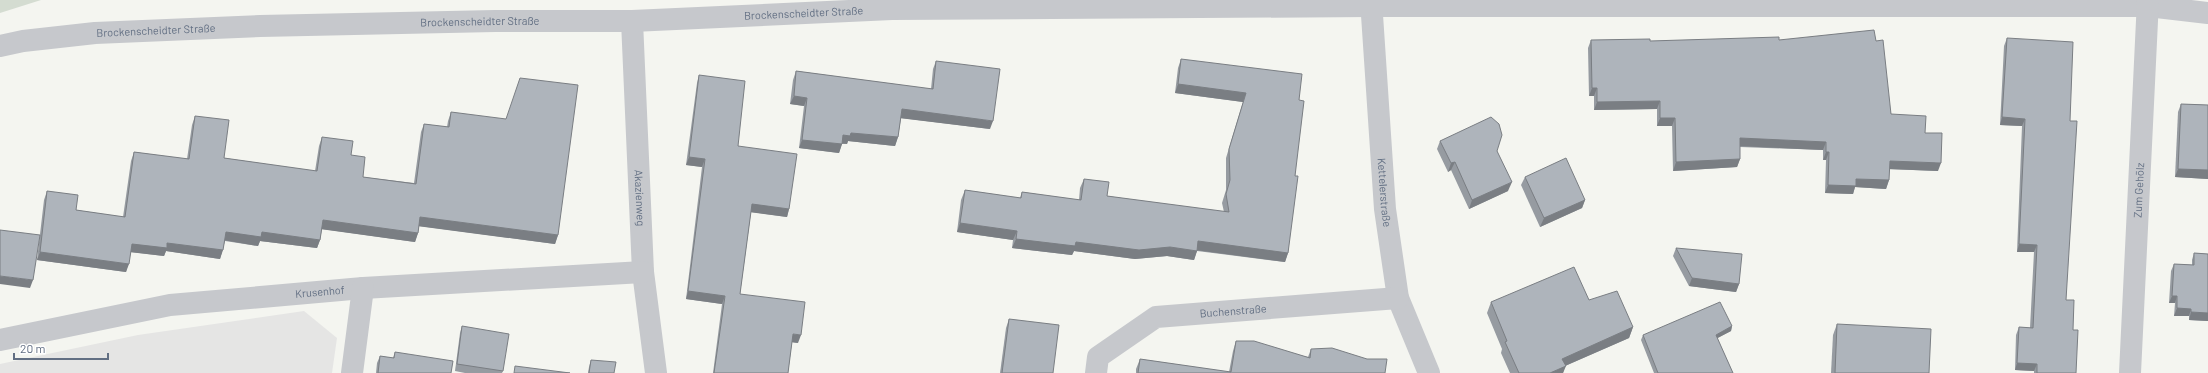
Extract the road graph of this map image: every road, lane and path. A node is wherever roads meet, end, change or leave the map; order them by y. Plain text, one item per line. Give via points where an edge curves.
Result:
1 (1371, 3) edge
2 (2148, 3) edge
3 (2208, 14) edge
4 (632, 21) junction
5 (0, 46) edge
6 (643, 272) junction
7 (363, 288) junction
8 (1398, 298) junction
9 (0, 340) edge
10 (352, 373) edge
11 (656, 373) edge
12 (1096, 373) edge
13 (1430, 373) edge
14 (2130, 373) edge

1 - 2 street, Brockenscheidter Straße
1 - 4 street, Brockenscheidter Straße via 892,9
1 - 8 street, Kettelerstraße via 1385,209
2 - 3 street, Brockenscheidter Straße
2 - 14 street, Zum Gehölz
4 - 5 street, Brockenscheidter Straße via 252,26 95,33
4 - 6 street, Akazienweg
6 - 7 street, Krusenhof
6 - 11 street, Akazienweg
7 - 9 street, Krusenhof via 170,305
7 - 10 street
8 - 12 street, Buchenstraße via 1156,317 1098,357
8 - 13 street, Kettelerstraße

